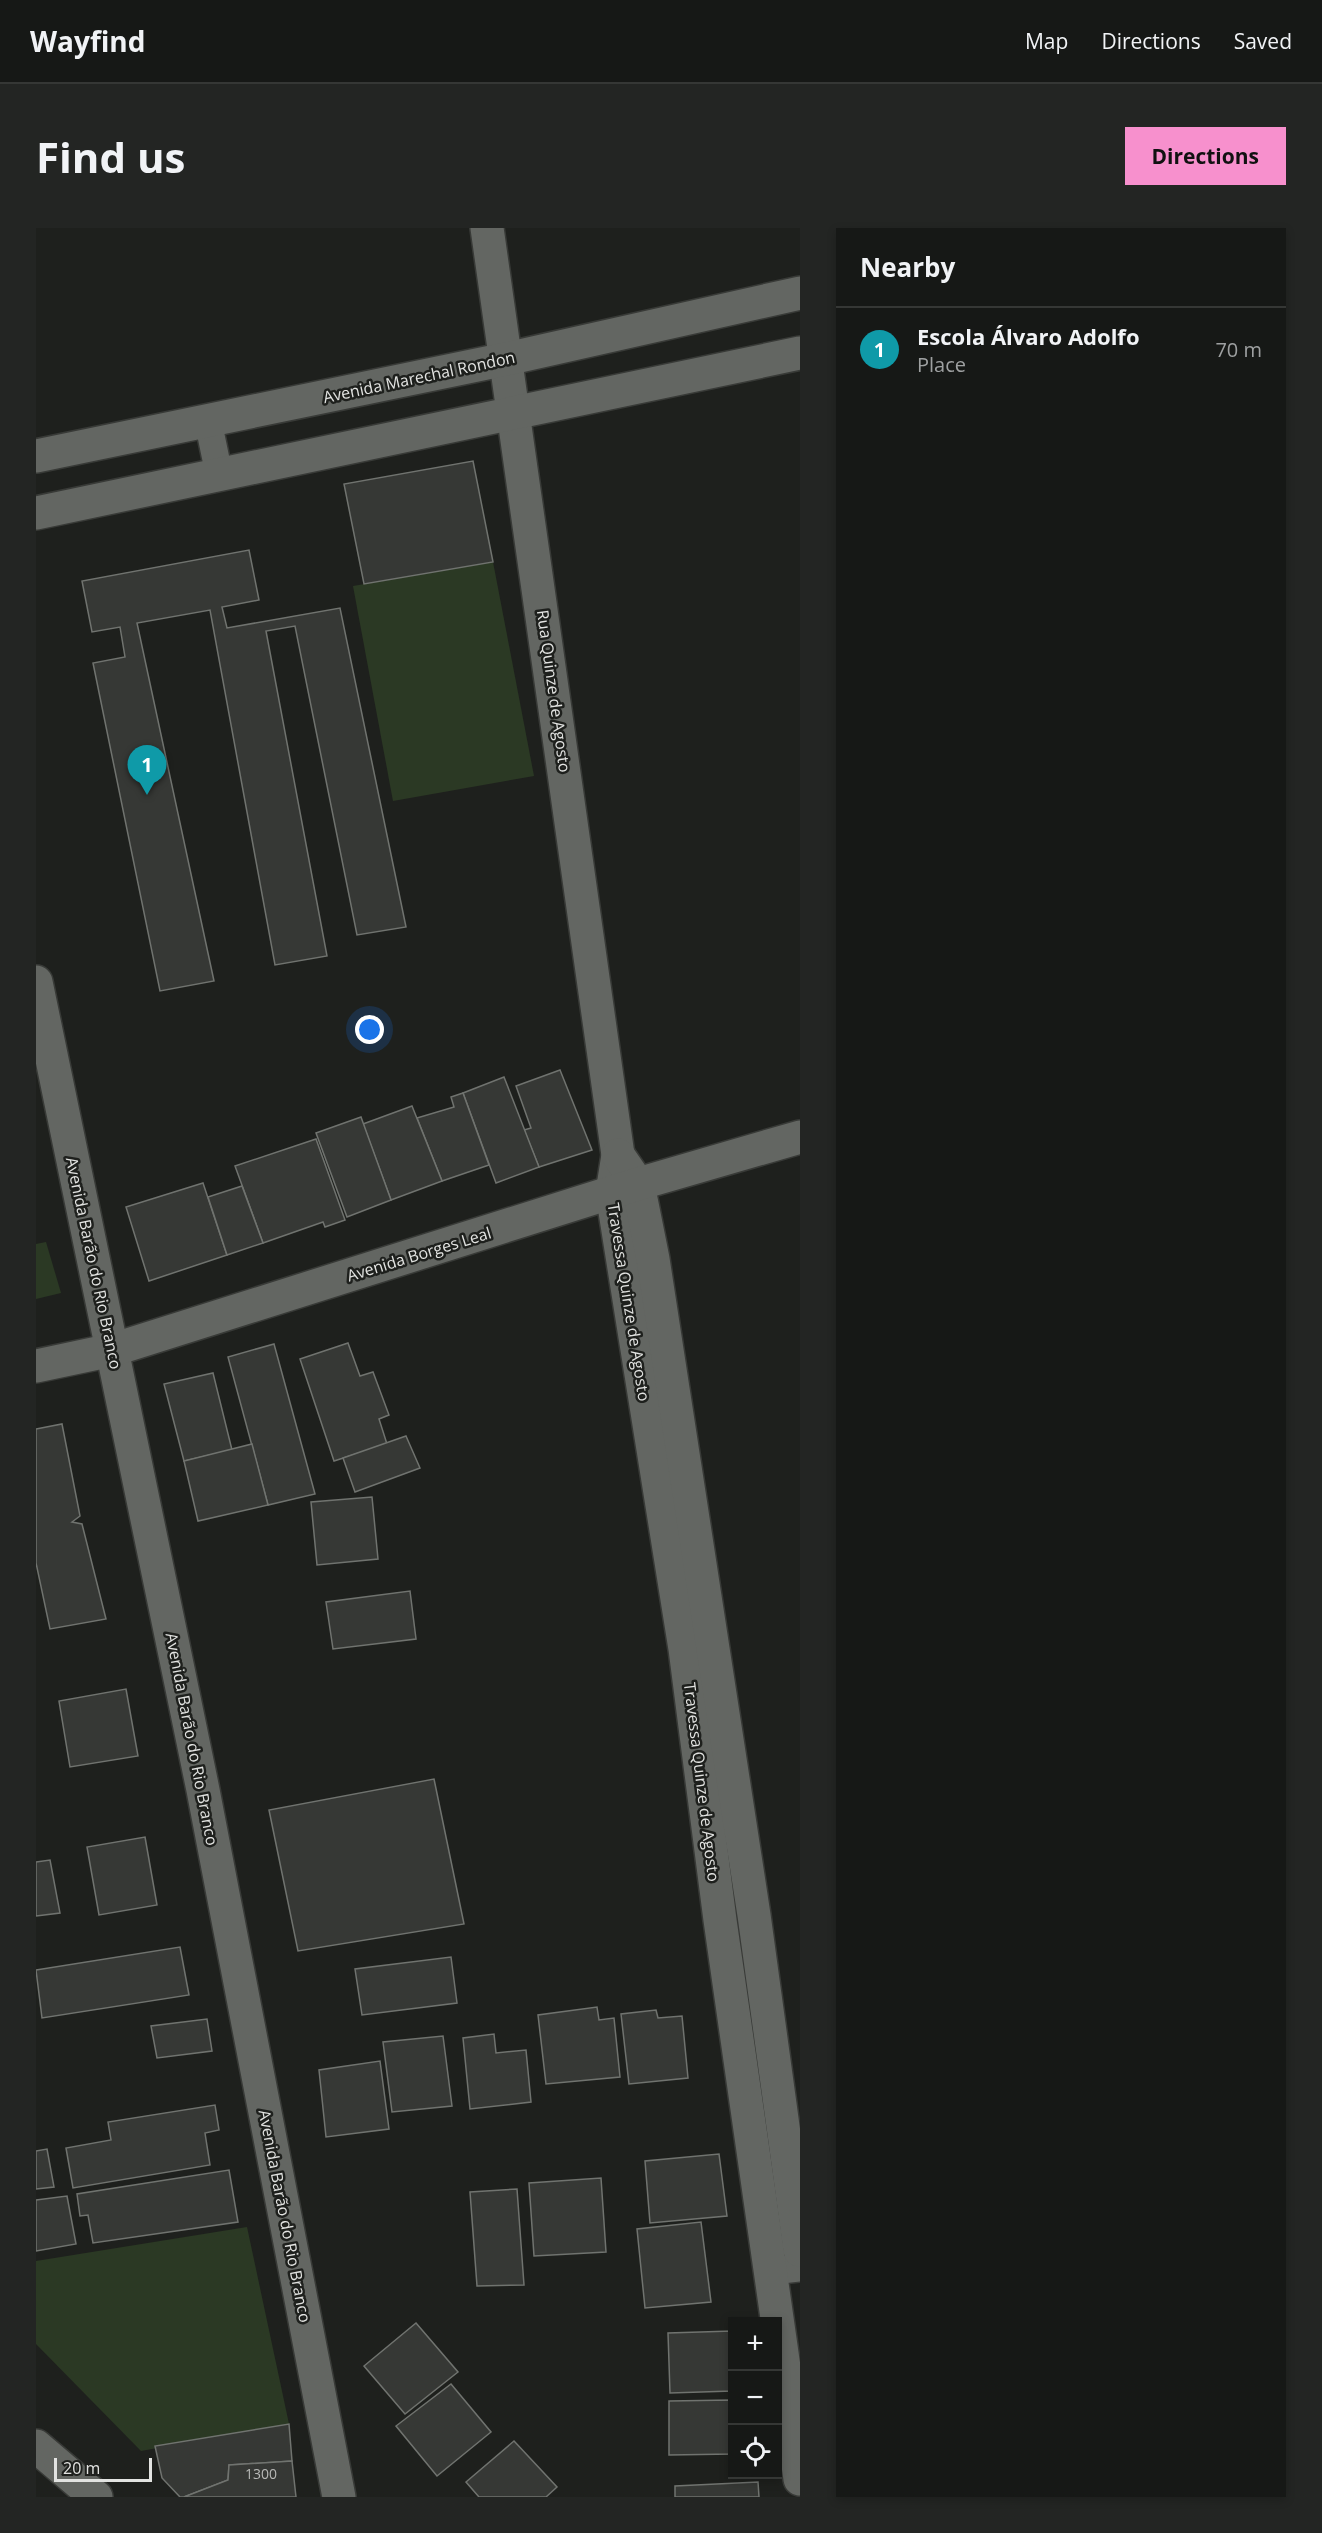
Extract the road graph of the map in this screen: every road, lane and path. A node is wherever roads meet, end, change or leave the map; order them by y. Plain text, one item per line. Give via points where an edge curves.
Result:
1 (487, 228) edge
2 (800, 293) edge
3 (800, 353) edge
4 (506, 359) junction
5 (514, 412) junction
6 (208, 421) junction
7 (36, 456) edge
8 (219, 474) junction
9 (36, 513) edge
10 (36, 982) edge
11 (800, 1137) edge
12 (618, 1155) joint
13 (625, 1189) junction
14 (112, 1350) junction
15 (36, 1366) edge
16 (698, 1646) junction
17 (754, 1915) junction
18 (720, 1920) junction
19 (800, 2250) edge
20 (786, 2270) edge
21 (36, 2446) edge
22 (800, 2479) edge
23 (96, 2497) edge
24 (339, 2497) edge

1 - 4 street, Rua Quinze de Agosto
2 - 4 street, Avenida Marechal Rondon
3 - 5 street
4 - 5 street, Rua Quinze de Agosto
4 - 6 street, Avenida Marechal Rondon
5 - 8 street
5 - 12 street, Rua Quinze de Agosto
6 - 7 street, Avenida Marechal Rondon
6 - 8 street
8 - 9 street
10 - 14 street, Avenida Barão do Rio Branco
11 - 13 street, Avenida Borges Leal
12 - 13 street, Travessa Quinze de Agosto
13 - 14 street, Avenida Borges Leal
13 - 16 street, Travessa Quinze de Agosto
14 - 15 street, Avenida Borges Leal
14 - 24 street, Avenida Barão do Rio Branco
16 - 17 street, Travessa Quinze de Agosto
16 - 18 street, Travessa Quinze de Agosto
17 - 18 street
17 - 19 street, Travessa Quinze de Agosto
18 - 20 street, Travessa Quinze de Agosto
20 - 22 street, Travessa Quinze de Agosto
21 - 23 street

